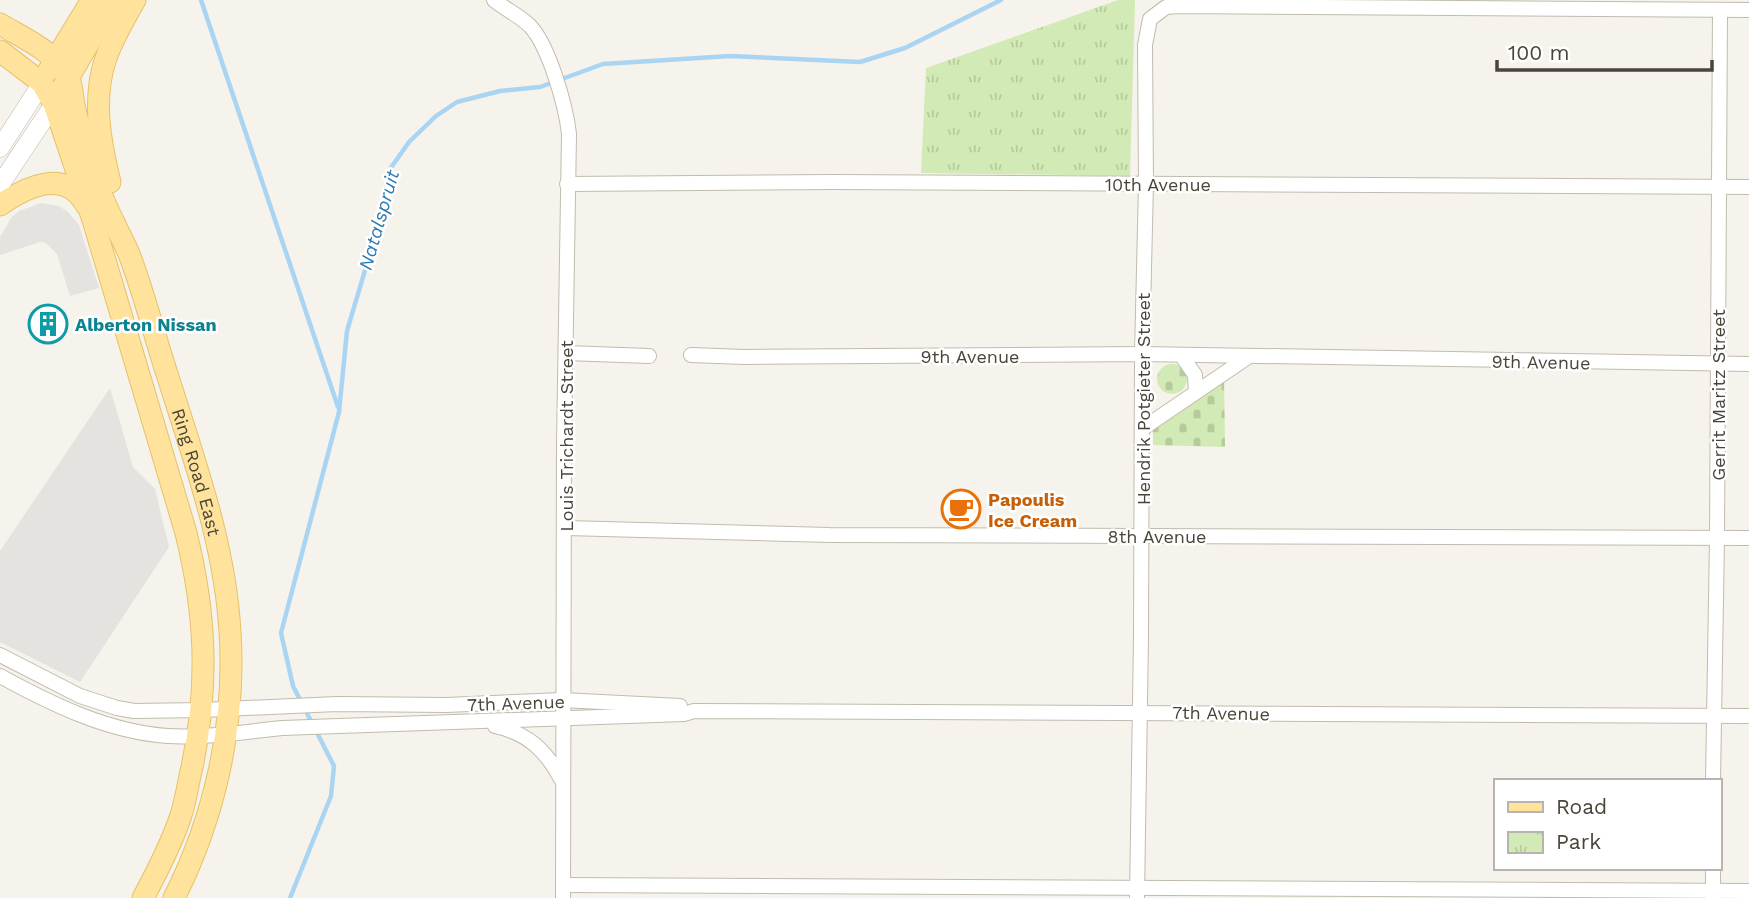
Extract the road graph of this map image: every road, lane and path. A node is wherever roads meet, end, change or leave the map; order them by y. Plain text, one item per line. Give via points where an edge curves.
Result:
1 (92, 0) edge
2 (114, 0) edge
3 (135, 0) edge
4 (494, 0) edge
5 (1720, 10) junction
6 (1749, 10) edge
7 (0, 24) edge
8 (0, 51) edge
9 (56, 59) junction
10 (69, 77) junction
11 (41, 83) junction
12 (54, 104) junction
13 (0, 148) edge
14 (567, 184) junction
15 (1146, 184) junction
16 (0, 185) edge
17 (1719, 187) junction
18 (1749, 187) edge
19 (0, 205) edge
20 (93, 220) junction
21 (129, 256) junction
22 (566, 353) junction
23 (691, 355) dead end
24 (1142, 355) junction
25 (1181, 355) junction
26 (649, 356) dead end
27 (1248, 357) junction
28 (1718, 364) junction
29 (1749, 364) edge
30 (1196, 392) junction
31 (1142, 429) junction
32 (566, 528) junction
33 (1141, 535) junction
34 (1717, 538) junction
35 (1749, 538) edge
36 (0, 655) edge
37 (0, 676) edge
38 (562, 700) junction
39 (229, 709) junction
40 (202, 710) junction
41 (694, 711) junction
42 (1140, 712) junction
43 (1713, 716) junction
44 (1749, 716) edge
45 (563, 718) junction
46 (480, 722) junction
47 (226, 734) junction
48 (198, 736) junction
49 (1713, 779) edge
50 (563, 783) junction
51 (1713, 870) edge
52 (563, 891) edge
53 (1749, 891) edge
54 (1137, 892) edge
55 (1713, 894) edge
56 (143, 898) edge
57 (174, 898) edge

1 - 9 main road
2 - 10 main road
3 - 21 main road via 105,60 98,109 104,159
4 - 14 street, Louis Trichardt Street via 530,26 545,47 566,117
5 - 6 street
5 - 15 street, Hendrik Potgieter Street via 1166,7 1150,19 1145,45
5 - 17 street, Gerrit Maritz Street
7 - 9 main road
8 - 11 main road
9 - 10 main road, Ring Road East
9 - 11 main road
10 - 12 main road
10 - 21 main road, Ring Road East via 101,193
11 - 12 main road, Ring Road East
11 - 13 street
12 - 16 street
12 - 20 main road, Ring Road East
14 - 15 street, 10th Avenue
14 - 22 street, Louis Trichardt Street
15 - 17 street, 10th Avenue
15 - 24 street, Hendrik Potgieter Street
17 - 18 street, 10th Avenue
17 - 28 street, Gerrit Maritz Street
19 - 20 main road via 38,184 58,184 82,199
20 - 40 main road, Ring Road East via 197,576 203,625
21 - 39 main road, Ring Road East via 216,534 230,632
22 - 26 street
22 - 32 street, Louis Trichardt Street
23 - 24 street, 9th Avenue
24 - 25 street, 9th Avenue
24 - 31 street, Hendrik Potgieter Street
25 - 27 street, 9th Avenue
25 - 30 street via 1195,375
27 - 28 street, 9th Avenue
27 - 30 street
28 - 29 street, 9th Avenue
28 - 34 street, Gerrit Maritz Street
30 - 31 street
31 - 33 street, Hendrik Potgieter Street
32 - 33 street, 8th Avenue via 830,535
32 - 38 street, Louis Trichardt Street
33 - 34 street, 8th Avenue
33 - 42 street, Hendrik Potgieter Street
34 - 35 street, 8th Avenue
34 - 43 street, Gerrit Maritz Street
36 - 40 street, 7th Avenue via 80,696 117,708
37 - 48 street, 7th Avenue via 105,723 141,733
38 - 39 street, 7th Avenue
38 - 41 street, 7th Avenue via 685,706
38 - 45 street, Louis Trichardt Street
39 - 40 street, 7th Avenue
39 - 47 main road, Ring Road East
40 - 48 main road, Ring Road East
41 - 42 street, 7th Avenue
41 - 45 street, 7th Avenue
42 - 43 street, 7th Avenue
42 - 54 street, Hendrik Potgieter Street
43 - 44 street, 7th Avenue
43 - 49 street, Gerrit Maritz Street
45 - 46 street, 7th Avenue
45 - 50 street, Louis Trichardt Street
46 - 47 street, 7th Avenue
46 - 50 street via 530,739 549,758
47 - 48 street, 7th Avenue
47 - 57 main road, Ring Road East via 209,813
48 - 56 main road, Ring Road East via 182,814
50 - 52 street, Louis Trichardt Street
51 - 55 street
52 - 54 street
53 - 55 street
54 - 55 street

